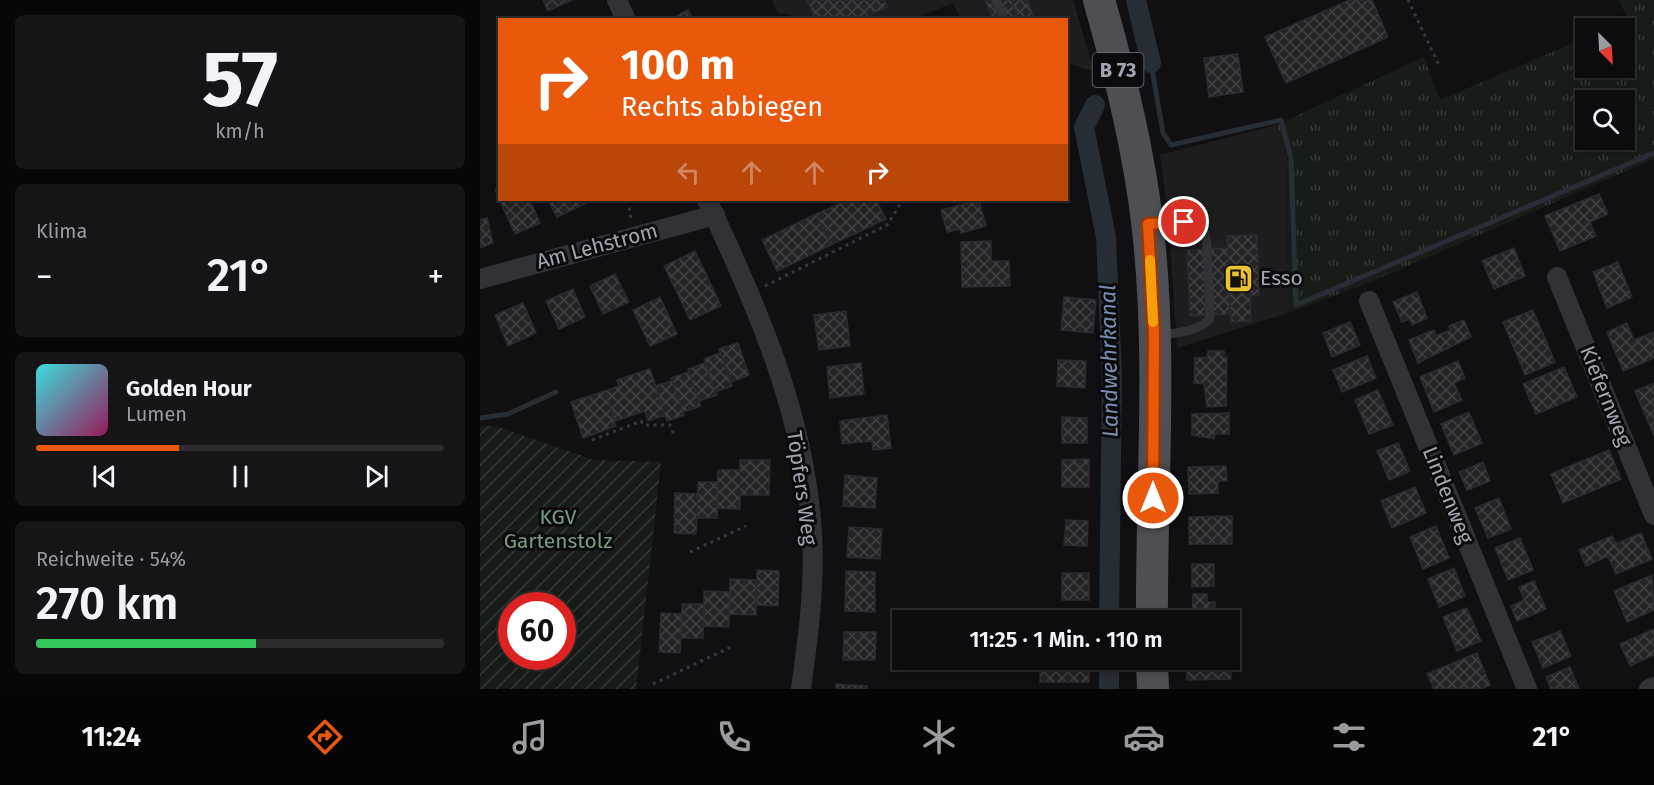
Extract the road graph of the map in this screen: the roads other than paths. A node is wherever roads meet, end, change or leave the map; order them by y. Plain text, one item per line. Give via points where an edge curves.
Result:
1 (617, 0) edge
2 (996, 0) edge
3 (1099, 0) edge
4 (625, 18) edge
5 (1003, 18) edge
6 (711, 207) edge
7 (1148, 224) junction
8 (1557, 277) dead end
9 (480, 279) edge
10 (1369, 301) dead end
11 (1154, 334) junction
12 (1654, 514) edge
13 (1152, 610) edge
14 (1152, 670) edge
15 (1654, 687) edge
16 (801, 689) edge
17 (1153, 689) edge
18 (1527, 689) edge
19 (1649, 689) edge

1 - 4 street
2 - 5 lane
3 - 7 main road, B 73 via 1136,140
6 - 9 street, Am Lehstrom
6 - 16 street, Töpfers Weg via 784,382 801,452 812,534 810,626
7 - 11 main road, B 73
7 - 11 lane via 1199,224 1207,245 1210,318 1206,324 1190,329
8 - 12 street, Kiefernweg
10 - 18 street, Lindenweg
11 - 13 main road, B 73
14 - 17 main road
15 - 19 street

